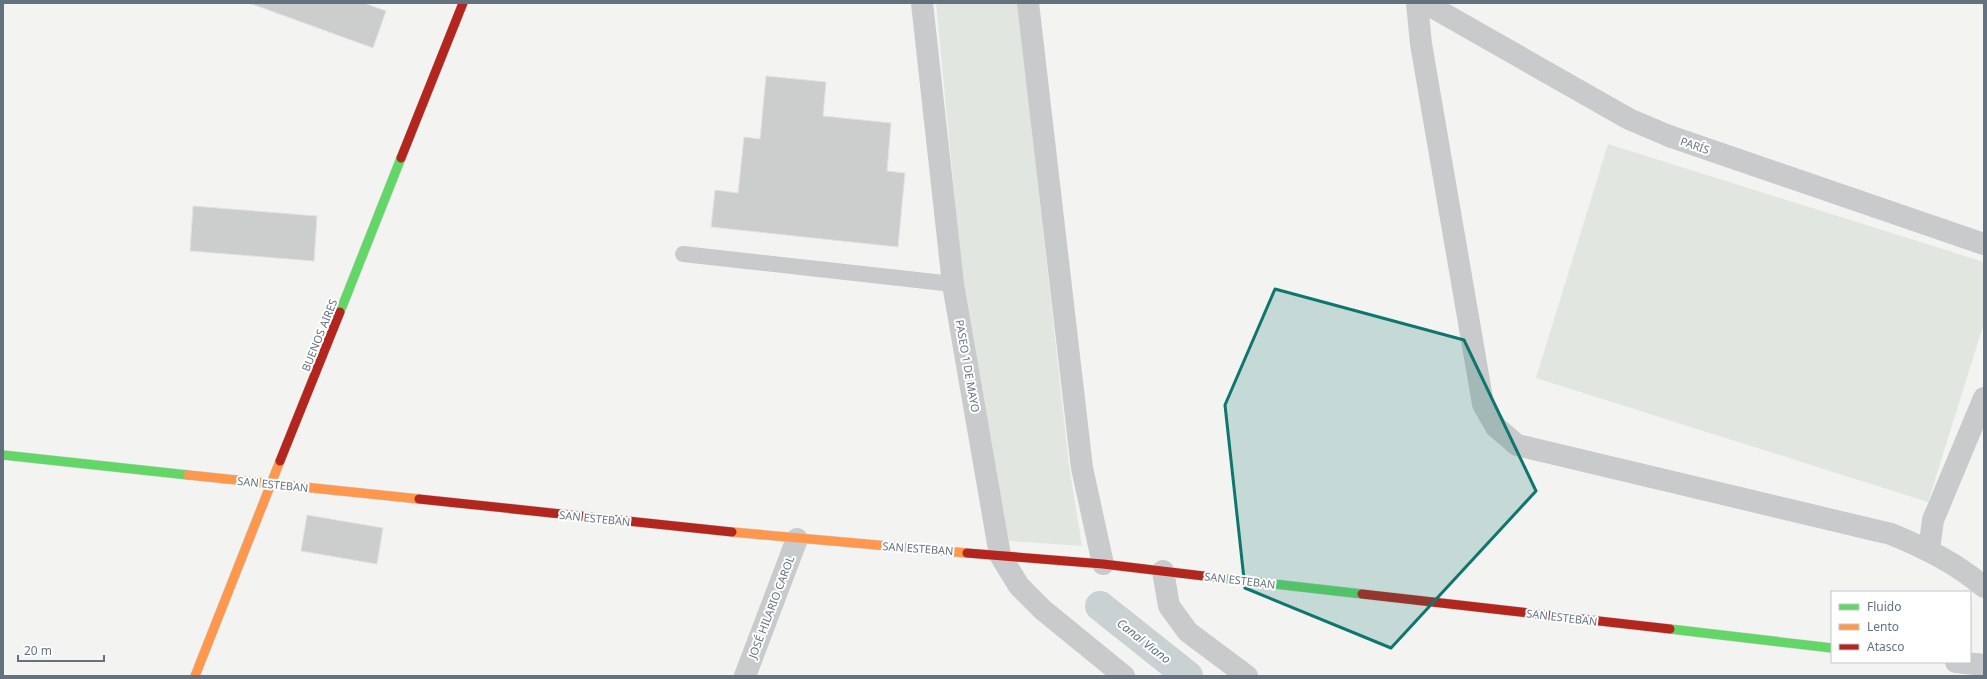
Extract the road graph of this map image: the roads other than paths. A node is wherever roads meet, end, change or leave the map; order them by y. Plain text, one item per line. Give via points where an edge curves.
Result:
1 (463, 3) edge
2 (922, 3) edge
3 (1028, 3) edge
4 (1417, 3) edge
5 (1425, 3) edge
6 (1984, 244) edge
7 (683, 254) dead end
8 (953, 284) junction
9 (1984, 398) edge
10 (3, 455) edge
11 (273, 484) junction
12 (797, 539) junction
13 (1929, 550) junction
14 (1000, 555) junction
15 (1102, 564) junction
16 (1163, 571) junction
17 (1984, 587) edge
18 (1831, 648) edge
19 (1965, 663) edge
20 (1984, 665) edge
21 (195, 676) edge
22 (745, 676) edge
23 (1124, 676) edge
24 (1247, 676) edge

1 - 11 street, BUENOS AIRES
2 - 8 street, PASEO 1 DE MAYO
3 - 15 street via 1082,468
4 - 13 street via 1421,44 1483,404 1496,427 1517,445 1891,534
5 - 6 street, PARÍS via 1629,119 1669,136
7 - 8 lane
8 - 14 street, PASEO 1 DE MAYO
9 - 13 street via 1933,520
10 - 11 street, SAN ESTEBAN
11 - 12 street, SAN ESTEBAN
11 - 21 street, BUENOS AIRES
12 - 14 street, SAN ESTEBAN
12 - 22 street, JOSÉ HILARIO CAROL
13 - 17 street via 1967,573
14 - 15 street, SAN ESTEBAN
14 - 23 street, PASEO 1 DE MAYO via 1019,586 1043,610
15 - 16 street, SAN ESTEBAN
16 - 18 street, SAN ESTEBAN
16 - 24 street via 1169,606 1188,632
19 - 20 street

